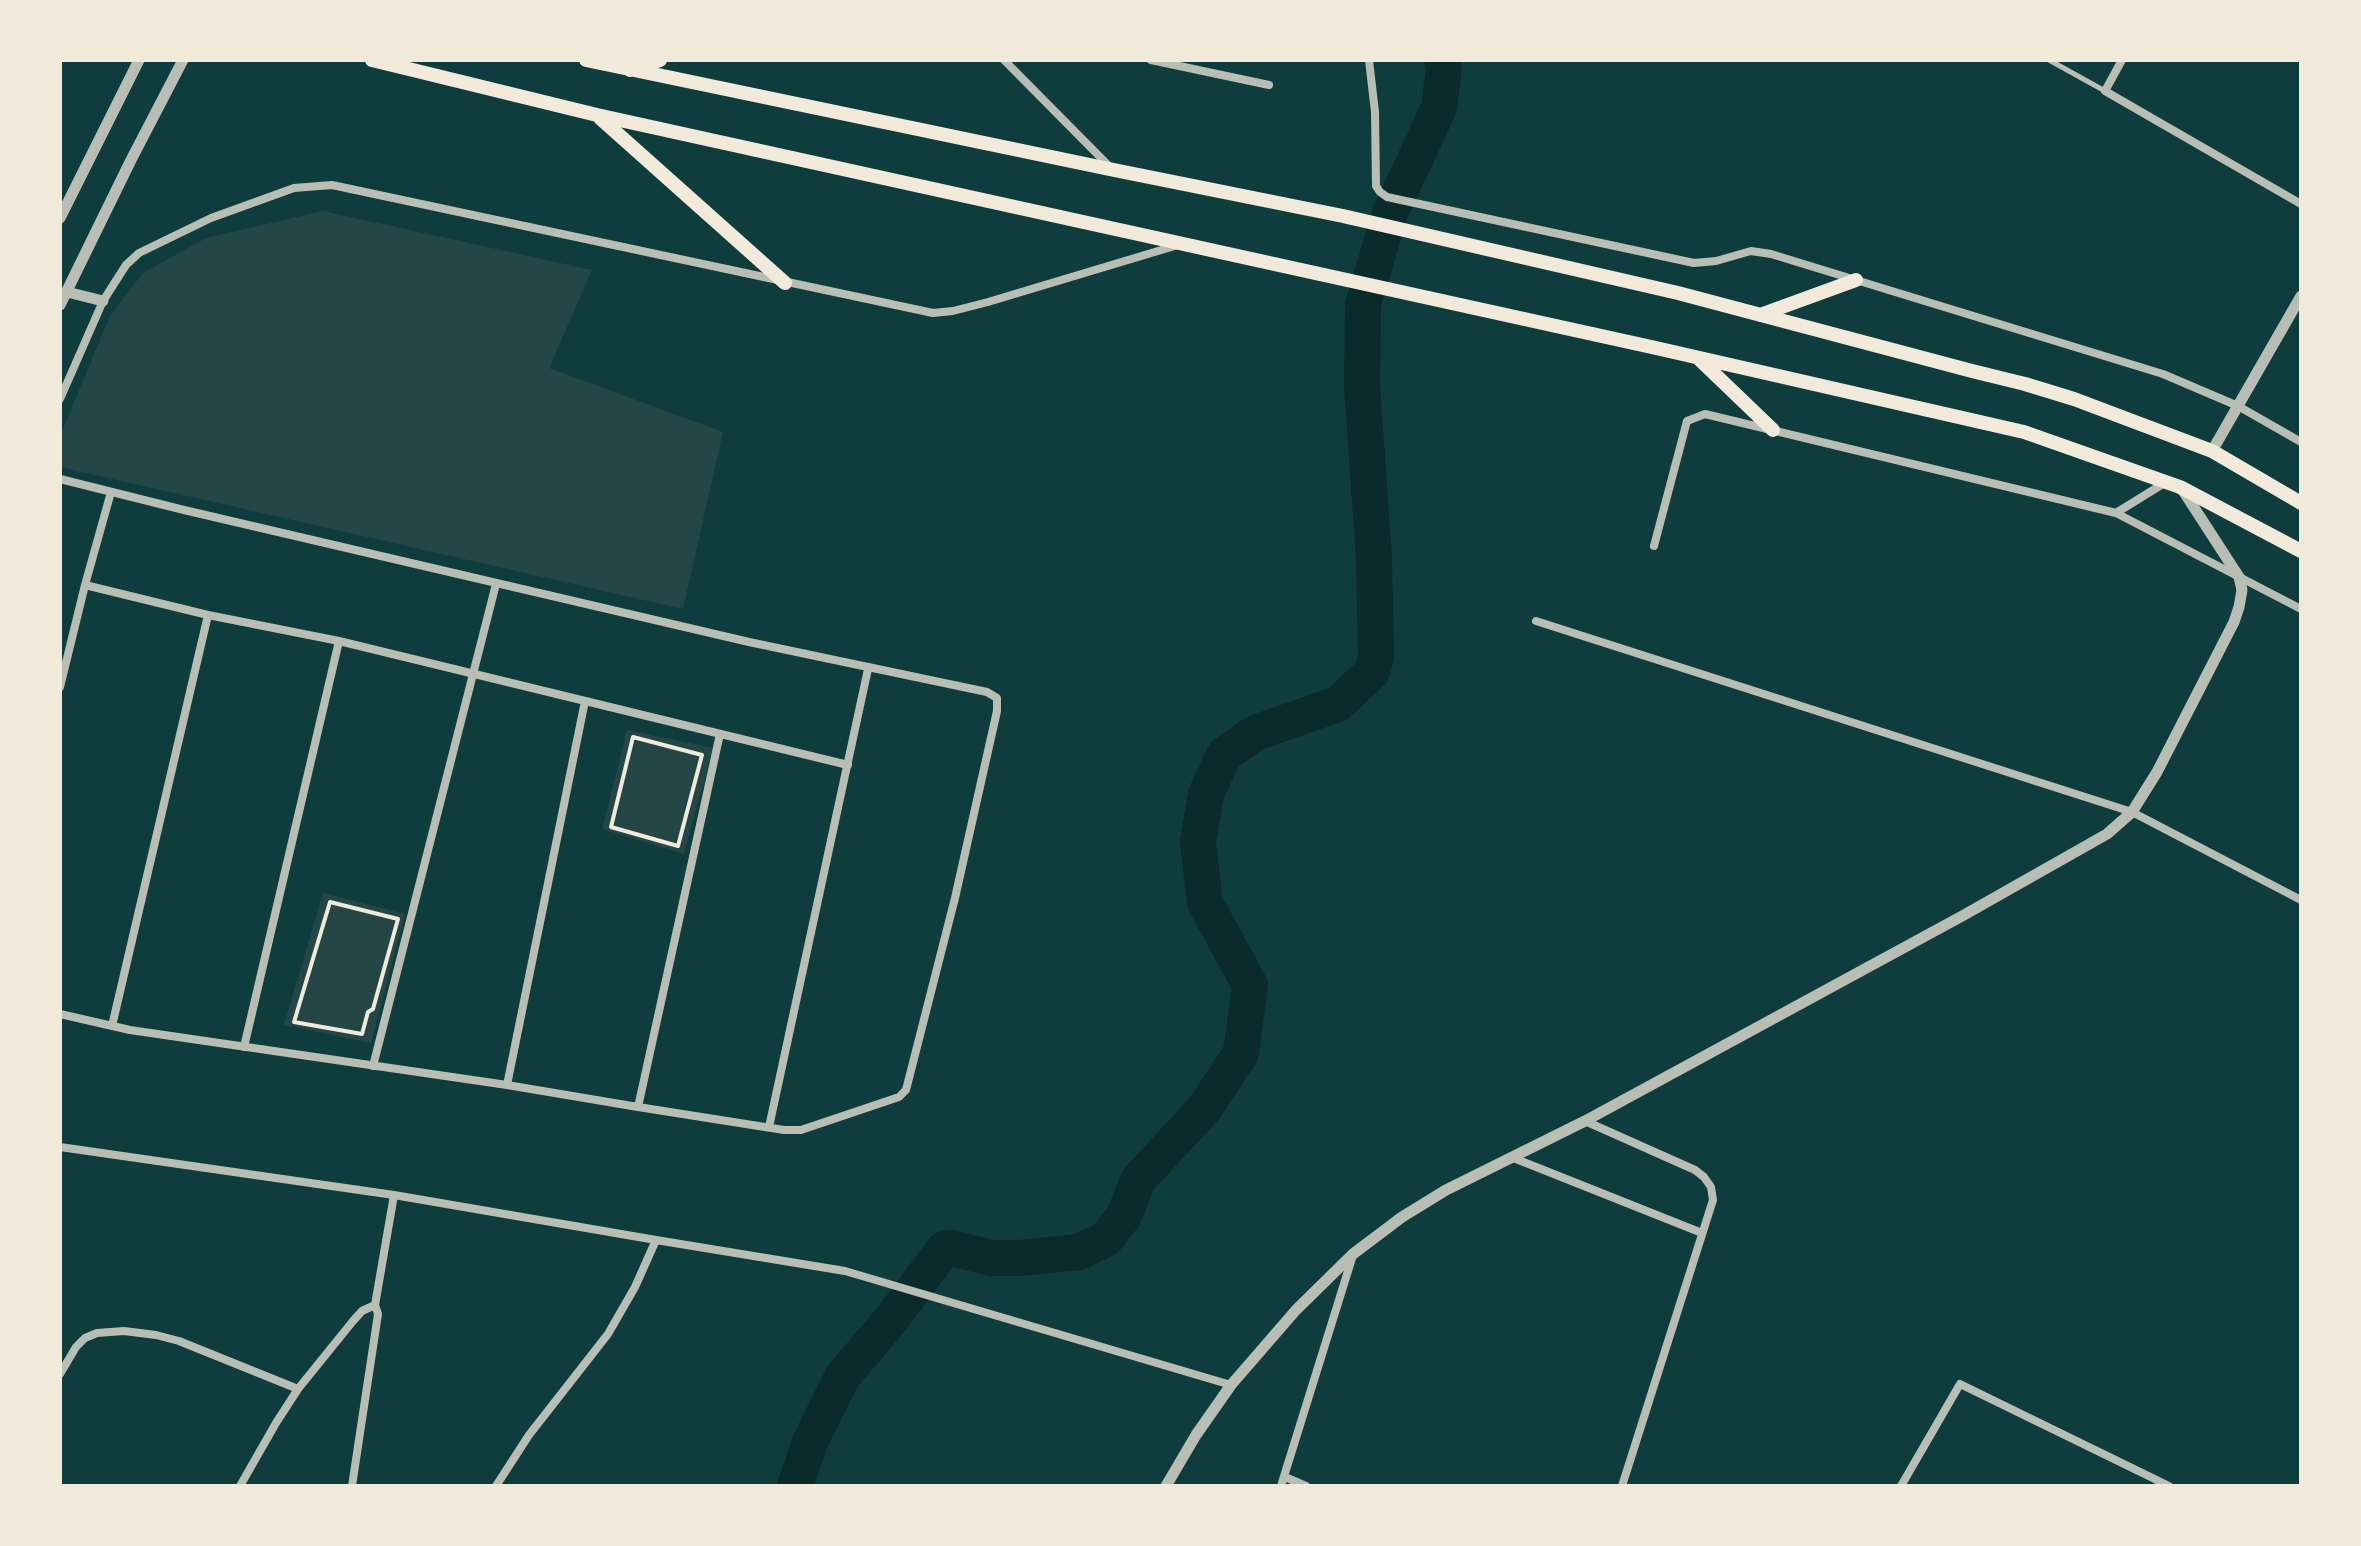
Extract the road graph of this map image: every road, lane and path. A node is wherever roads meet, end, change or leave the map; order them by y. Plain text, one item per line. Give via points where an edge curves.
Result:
1 (139, 60) edge
2 (183, 60) edge
3 (372, 60) edge
4 (586, 60) edge
5 (660, 60) edge
6 (1004, 60) edge
7 (1151, 60) edge
8 (1369, 60) edge
9 (2049, 60) edge
10 (2122, 60) edge
11 (630, 70) junction
12 (1269, 85) dead end
13 (2105, 91) junction
14 (597, 115) junction
15 (1114, 170) junction
16 (2301, 204) edge
17 (60, 218) edge
18 (1182, 243) junction
19 (1856, 280) junction
20 (785, 283) junction
21 (67, 292) junction
22 (2301, 296) edge
23 (103, 301) junction
24 (60, 305) edge
25 (1760, 315) junction
26 (1698, 358) junction
27 (60, 399) edge
28 (2238, 406) junction
29 (1773, 430) junction
30 (2301, 442) edge
31 (2212, 451) junction
32 (60, 479) edge
33 (2174, 484) junction
34 (111, 492) junction
35 (2301, 503) edge
36 (2116, 513) junction
37 (1654, 546) dead end
38 (2301, 551) edge
39 (2239, 577) junction
40 (496, 584) junction
41 (85, 585) junction
42 (2301, 609) edge
43 (208, 615) junction
44 (1536, 621) dead end
45 (339, 641) junction
46 (868, 669) junction
47 (474, 673) junction
48 (60, 687) edge
49 (585, 701) junction
50 (720, 734) junction
51 (702, 755) joint
52 (848, 765) junction
53 (2132, 812) junction
54 (2301, 900) edge
55 (398, 919) joint
56 (60, 1014) edge
57 (112, 1026) junction
58 (244, 1047) junction
59 (373, 1066) junction
60 (507, 1085) junction
61 (638, 1107) junction
62 (1585, 1121) junction
63 (769, 1127) junction
64 (60, 1147) edge
65 (1511, 1157) junction
66 (394, 1195) junction
67 (1702, 1233) junction
68 (656, 1240) junction
69 (1353, 1254) junction
70 (375, 1305) junction
71 (60, 1374) edge
72 (1231, 1385) junction
73 (298, 1389) junction
74 (1283, 1482) edge
75 (240, 1486) edge
76 (352, 1486) edge
77 (496, 1486) edge
78 (1166, 1486) edge
79 (1306, 1486) edge
80 (1622, 1486) edge
81 (1901, 1486) edge
82 (2169, 1486) edge

1 - 17 street
2 - 21 street
3 - 14 main road
4 - 11 main road
5 - 11 main road
6 - 15 street
7 - 12 street
8 - 19 street via 1376,186 1387,197 1694,263 1759,252
9 - 13 lane
10 - 13 street
11 - 15 main road
13 - 16 street
14 - 18 main road
14 - 20 main road
15 - 25 main road via 1343,216
18 - 20 street via 953,311 903,308
18 - 26 main road
19 - 25 main road
19 - 28 street via 2163,374
20 - 23 street via 332,185 294,188 157,243 126,265
21 - 23 street
21 - 24 street
22 - 28 street
23 - 27 street
25 - 31 main road via 2025,384
26 - 29 main road
26 - 33 main road via 2024,432
28 - 30 street
28 - 31 street
29 - 36 street
29 - 37 street via 1705,414 1687,421
31 - 35 main road
32 - 34 street
33 - 36 street
33 - 38 main road
33 - 39 street
34 - 40 street
34 - 41 street
36 - 39 street
39 - 42 street
39 - 53 street via 2242,590 2234,622
40 - 46 street
40 - 47 street
41 - 43 street
41 - 48 street
43 - 45 street
43 - 57 street
44 - 53 street
45 - 47 street
45 - 58 street
46 - 52 street
46 - 63 street via 987,692 997,698 997,711 906,1090 899,1097 801,1130
47 - 49 street
47 - 59 street
49 - 50 street
49 - 60 street
50 - 52 street
50 - 61 street
51 - 51 path via 633,737 611,827 678,846
52 - 63 street
53 - 54 street
53 - 62 street via 2076,852
55 - 55 path via 330,902 294,1022 362,1034
56 - 57 street
57 - 58 street
58 - 59 street
59 - 60 street
60 - 61 street
61 - 63 street
62 - 65 street
62 - 67 street via 1704,1177 1713,1200
64 - 66 street
65 - 67 street
65 - 69 street via 1402,1217
66 - 68 street
66 - 70 street
67 - 80 street
68 - 72 street via 845,1271
68 - 77 street via 608,1334
69 - 72 street
69 - 74 street
70 - 73 street via 362,1311
70 - 76 street via 378,1314
71 - 73 street via 85,1338 124,1331 179,1341
72 - 78 street
73 - 75 street
74 - 79 street
81 - 82 street via 1960,1384

